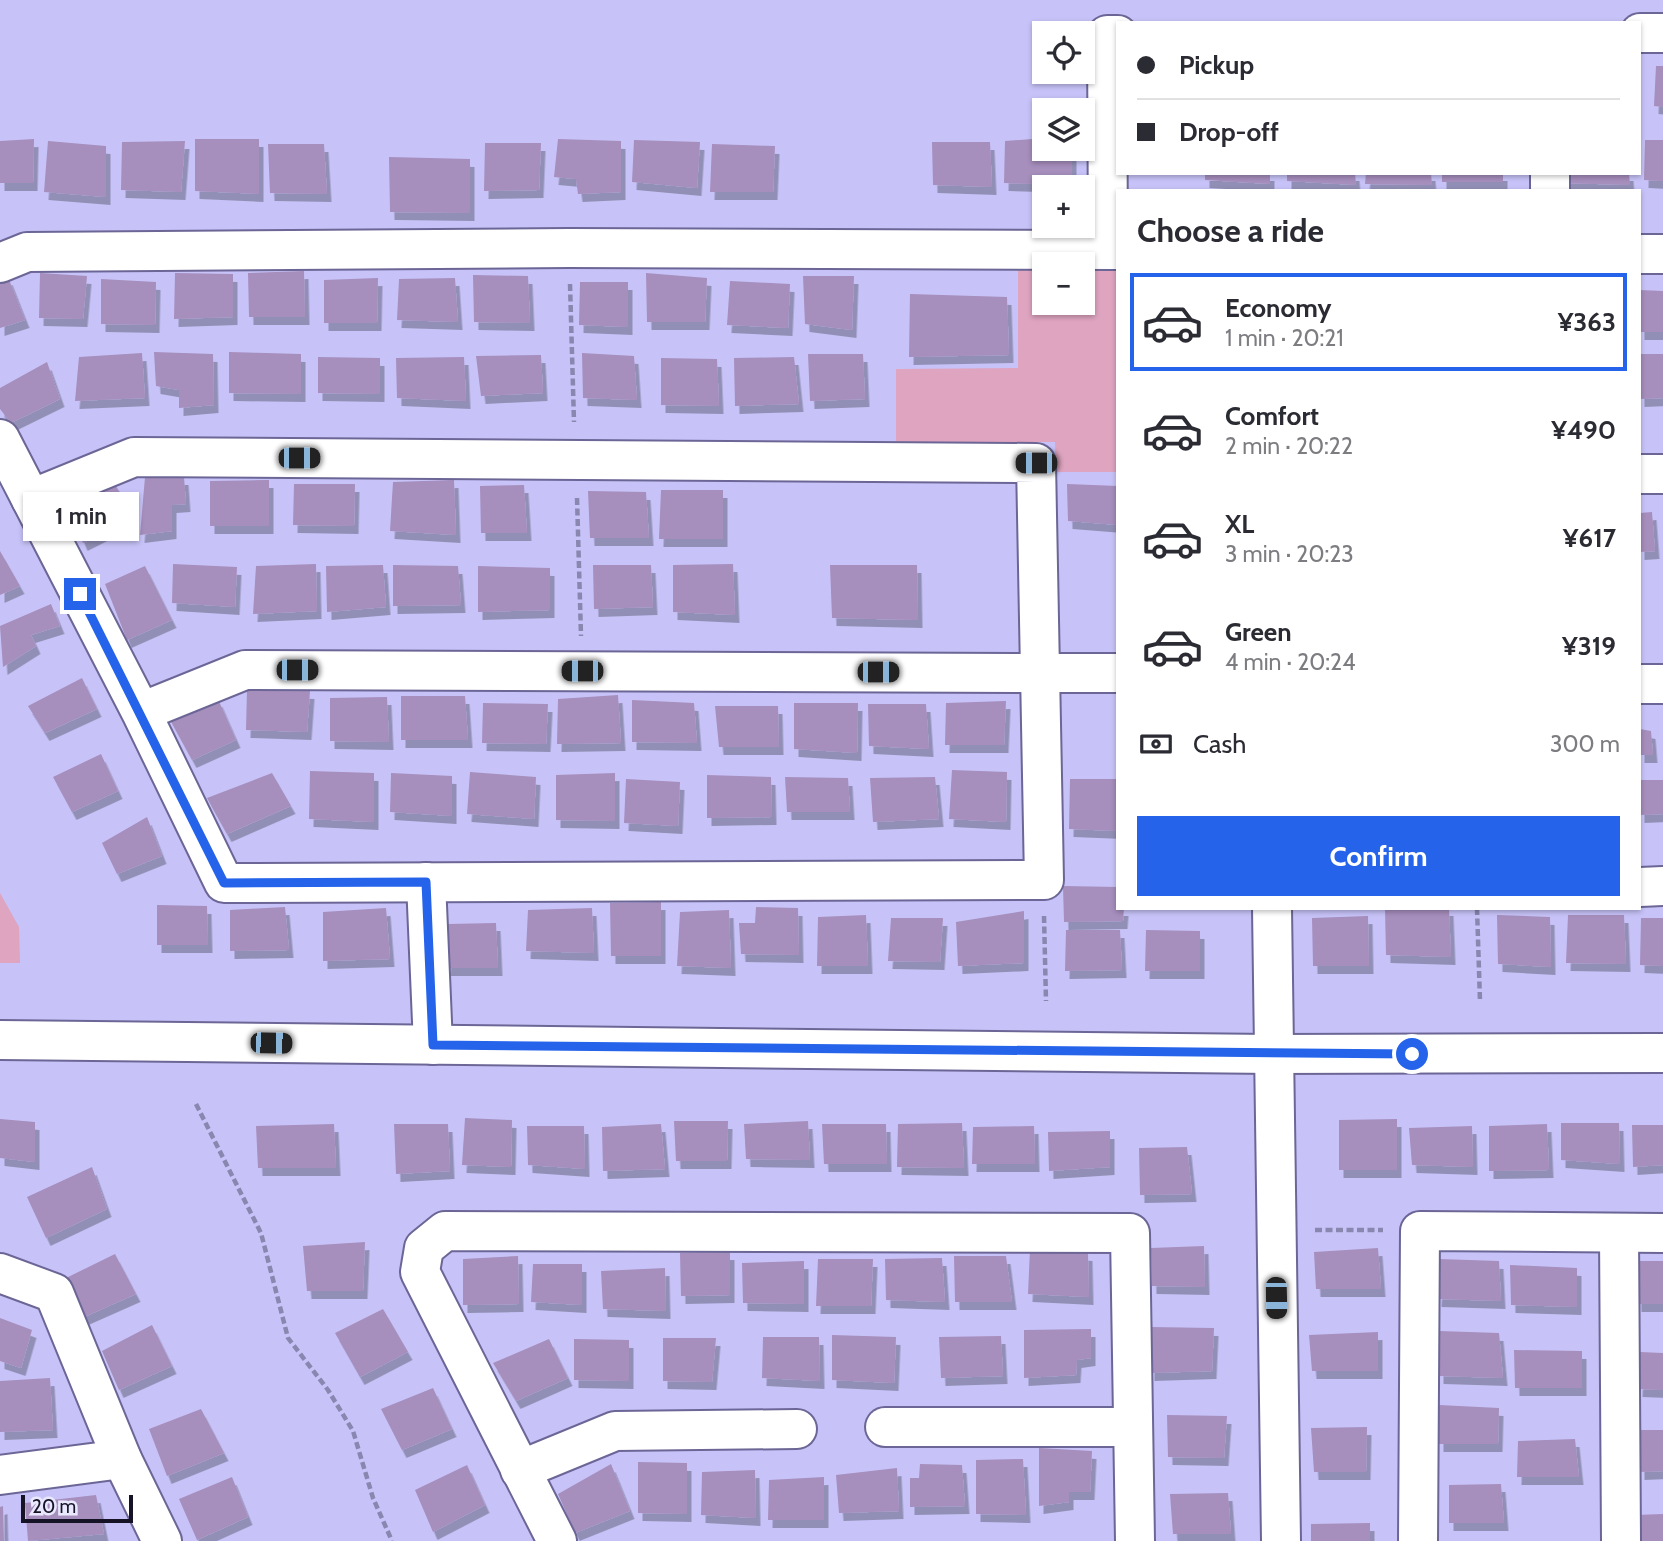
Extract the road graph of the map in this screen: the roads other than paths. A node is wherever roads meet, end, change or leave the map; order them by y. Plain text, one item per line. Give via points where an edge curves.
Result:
1 (1641, 33) edge
2 (1663, 33) edge
3 (1116, 35) edge
4 (1113, 250) edge
5 (1641, 254) edge
6 (1663, 254) edge
7 (0, 263) edge
8 (0, 439) edge
9 (1641, 474) edge
10 (1663, 474) edge
11 (31, 499) junction
12 (1039, 673) junction
13 (1116, 673) edge
14 (1641, 684) edge
15 (1663, 684) edge
16 (141, 712) junction
17 (426, 882) junction
18 (1663, 886) edge
19 (1641, 887) edge
20 (1272, 910) edge
21 (0, 1040) edge
22 (433, 1045) junction
23 (1663, 1053) edge
24 (1272, 1054) junction
25 (1619, 1233) junction
26 (1663, 1233) edge
27 (0, 1273) edge
28 (885, 1427) dead end
29 (1133, 1427) junction
30 (797, 1429) dead end
31 (122, 1459) junction
32 (520, 1470) junction
33 (0, 1475) edge
34 (162, 1541) edge
35 (556, 1541) edge
36 (1135, 1541) edge
37 (1281, 1541) edge
38 (1418, 1541) edge
39 (1621, 1541) edge

1 - 2 street
3 - 4 street via 1107,36
4 - 7 street via 27,252
5 - 6 street
8 - 11 street
9 - 10 street
11 - 12 street via 134,457 1036,463
11 - 16 street
12 - 13 street
12 - 16 street via 245,670
12 - 17 street via 1044,880
14 - 15 street
16 - 17 street via 224,883
17 - 22 street
18 - 19 street
20 - 24 street
21 - 22 street
22 - 24 street
23 - 24 street
24 - 37 street
25 - 26 street
25 - 38 street via 1420,1231
25 - 39 street
27 - 31 street via 54,1293
28 - 29 street
29 - 32 street via 1130,1233 445,1231 424,1248 420,1272
29 - 36 street
30 - 32 street via 615,1431
31 - 33 street
31 - 34 street
32 - 35 street

